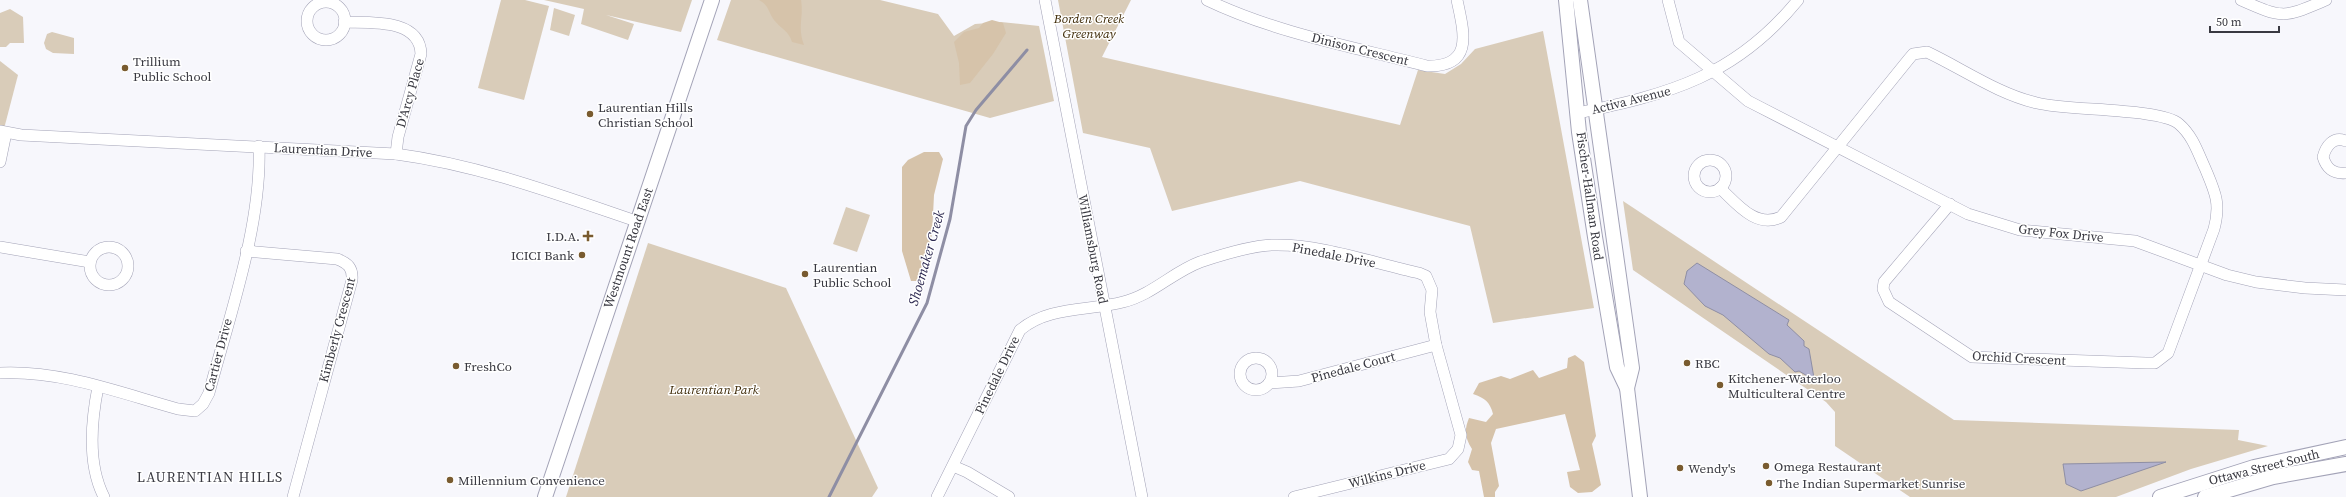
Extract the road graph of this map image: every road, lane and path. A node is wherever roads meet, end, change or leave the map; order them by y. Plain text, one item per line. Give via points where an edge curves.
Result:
1 (712, 0) edge
2 (1045, 0) edge
3 (1207, 0) edge
4 (1457, 0) edge
5 (1566, 0) edge
6 (1580, 0) edge
7 (1668, 0) edge
8 (1798, 0) edge
9 (2241, 0) edge
10 (2326, 0) edge
11 (344, 22) dead end
12 (1713, 71) junction
13 (1594, 110) junction
14 (1578, 113) junction
15 (3, 132) edge
16 (2346, 140) edge
17 (259, 146) junction
18 (1838, 146) junction
19 (396, 154) junction
20 (0, 162) edge
21 (2346, 173) edge
22 (1720, 188) dead end
23 (1950, 204) junction
24 (636, 221) junction
25 (0, 247) edge
26 (246, 251) junction
27 (90, 262) dead end
28 (2201, 266) junction
29 (2346, 290) edge
30 (1104, 305) junction
31 (1436, 346) junction
32 (0, 373) edge
33 (1269, 383) dead end
34 (98, 387) junction
35 (1627, 388) junction
36 (2346, 447) edge
37 (1455, 454) joint
38 (2346, 464) edge
39 (953, 466) junction
40 (104, 497) edge
41 (293, 497) edge
42 (545, 497) edge
43 (937, 497) edge
44 (1009, 497) edge
45 (1142, 497) edge
46 (1294, 497) edge
47 (1640, 497) edge
48 (2160, 497) edge
49 (2205, 497) edge

1 - 24 main road, Westmount Road East
2 - 30 street, Williamsburg Road
3 - 4 street, Dinison Crescent via 1240,16 1427,66 1441,66 1456,58 1464,43
5 - 14 main road, Fischer-Hallman Road
6 - 13 main road, Fischer-Hallman Road
7 - 12 street, Grey Fox Drive via 1679,42
8 - 12 street, Activa Avenue via 1758,42
9 - 10 street via 2286,16
11 - 19 street, D'Arcy Place via 391,24 401,27 417,38 421,46 422,54 398,137
12 - 13 street, Activa Avenue via 1652,97
12 - 18 street, Grey Fox Drive via 1748,101
13 - 14 street, Activa Avenue
13 - 35 main road, Fischer-Hallman Road via 1632,368
14 - 35 main road, Fischer-Hallman Road via 1594,230 1617,366
15 - 17 street, Laurentian Drive
15 - 20 street
16 - 21 street via 2331,142 2323,157 2330,170 2336,174
17 - 19 street, Laurentian Drive
17 - 26 street, Cartier Drive via 253,214
18 - 22 street, Orchid Crescent via 1780,217 1774,220 1766,222 1758,219
18 - 23 street, Grey Fox Drive
18 - 28 street, Orchid Crescent via 1908,60 1919,52 1927,52 2007,93 2035,103 2058,108 2159,115 2179,123 2188,133 2217,197 2217,218
19 - 24 street, Laurentian Drive via 436,159 491,173
23 - 28 street, Grey Fox Drive via 1968,214 2020,230 2135,241
23 - 28 street, Orchid Crescent via 1889,276 1883,289 1888,302 1972,357 2155,363 2168,353
24 - 42 main road, Westmount Road East
25 - 27 street
26 - 34 street, Cartier Drive via 209,393 203,404 195,411 178,409
26 - 41 street, Kimberly Crescent via 337,259 350,266 352,272
28 - 29 street, Grey Fox Drive via 2256,282
30 - 31 street, Pinedale Drive via 1140,297 1182,270 1201,262 1272,245 1298,246 1419,272 1426,276 1432,290 1430,312
30 - 39 street, Pinedale Drive via 1031,320 1020,330
30 - 45 street, Williamsburg Road
31 - 33 street, Pinedale Court via 1299,381
31 - 37 street, Pinedale Drive via 1461,434 1461,441
32 - 34 street, Cartier Drive via 57,376
34 - 40 street via 91,440 97,478
35 - 47 main road, Fischer-Hallman Road
36 - 48 main road, Ottawa Street South via 2254,467
37 - 46 street, Wilkins Drive via 1448,459
38 - 49 main road, Ottawa Street South via 2273,477
39 - 43 street, Pinedale Drive
39 - 44 street

